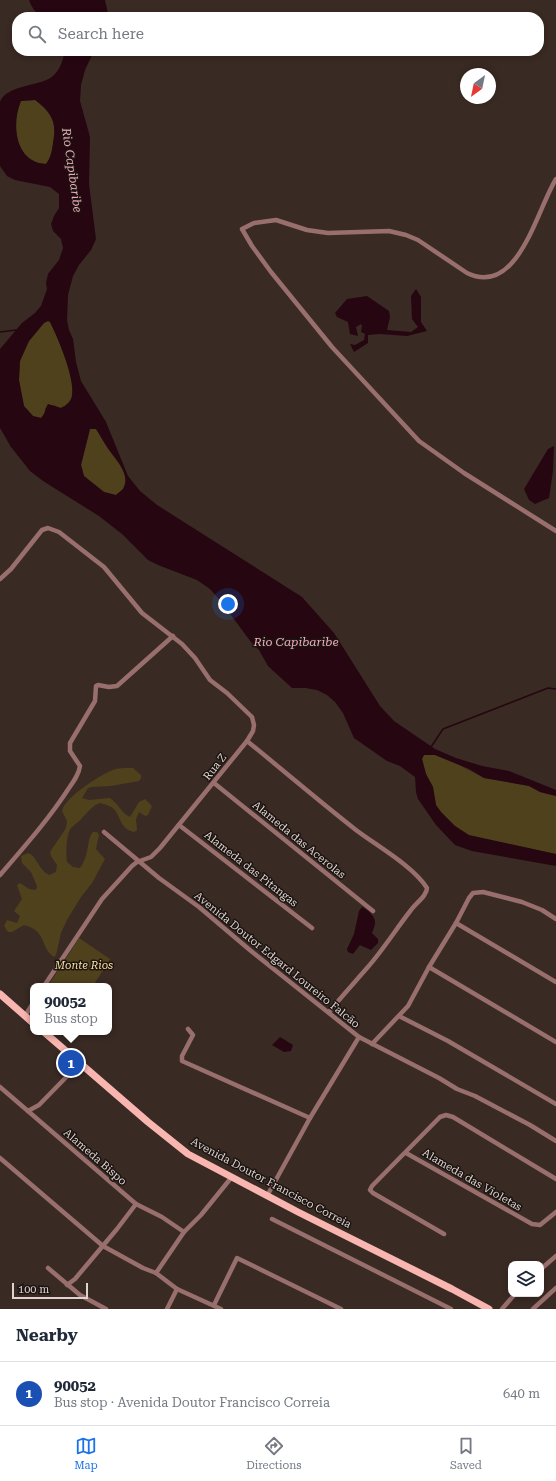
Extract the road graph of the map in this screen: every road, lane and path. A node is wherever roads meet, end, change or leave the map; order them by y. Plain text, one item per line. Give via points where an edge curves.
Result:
1 (556, 179) edge
2 (556, 531) edge
3 (0, 578) edge
4 (172, 636) junction
5 (247, 741) junction
6 (214, 783) junction
7 (179, 824) junction
8 (104, 832) dead end
9 (139, 861) junction
10 (0, 875) edge
11 (373, 911) dead end
12 (556, 918) edge
13 (456, 923) junction
14 (312, 928) dead end
15 (429, 967) junction
16 (556, 982) edge
17 (46, 983) edge
18 (0, 994) edge
19 (30, 1008) edge
20 (329, 1012) junction
21 (25, 1016) junction
22 (399, 1016) junction
23 (30, 1020) edge
24 (188, 1029) dead end
25 (47, 1035) edge
26 (359, 1037) junction
27 (556, 1042) edge
28 (372, 1044) junction
29 (80, 1063) junction
30 (0, 1087) edge
31 (556, 1104) edge
32 (28, 1111) junction
33 (310, 1118) junction
34 (556, 1141) edge
35 (406, 1153) junction
36 (0, 1158) edge
37 (231, 1178) junction
38 (556, 1179) edge
39 (267, 1196) junction
40 (136, 1204) junction
41 (556, 1212) edge
42 (272, 1219) dead end
43 (184, 1232) junction
44 (444, 1234) dead end
45 (103, 1246) junction
46 (556, 1256) edge
47 (544, 1266) edge
48 (48, 1268) dead end
49 (156, 1273) junction
50 (68, 1285) junction
51 (177, 1288) junction
52 (556, 1288) edge
53 (513, 1297) edge
54 (214, 1305) junction
55 (106, 1309) edge
56 (167, 1309) edge
57 (221, 1309) edge
58 (340, 1309) edge
59 (451, 1309) edge
60 (489, 1309) edge
61 (502, 1309) edge
62 (534, 1309) edge

1 - 2 street via 524,246 504,272 486,278 467,273 418,240 388,231 328,233 307,230 276,220 254,222 242,229 271,272 332,347 419,441 464,474
3 - 4 street via 11,569 42,530 52,529 63,534 104,567 142,613
4 - 5 street, Rua Z via 195,658 210,680 252,717 253,731
4 - 10 street via 116,686 96,686 95,702 70,743 70,751 80,766 79,772 54,809
5 - 6 street, Rua Z
5 - 20 street via 331,811 403,864 426,888 426,892 397,931
6 - 7 street, Rua Z
6 - 11 street, Alameda das Acerolas
7 - 9 street, Rua Z via 151,857
7 - 14 street, Alameda das Pitangas
8 - 9 street, Avenida Doutor Edgard Loureiro Falcão
9 - 17 street, Rua Z via 102,899
9 - 20 street, Avenida Doutor Edgard Loureiro Falcão
12 - 13 street via 522,902 478,892 469,898
13 - 15 street
13 - 16 street
15 - 22 street via 408,1006
15 - 27 street
18 - 21 main road
19 - 21 street
20 - 26 street, Avenida Doutor Edgard Loureiro Falcão
21 - 23 main road
22 - 28 street
22 - 31 street via 448,1041
24 - 33 street via 193,1035 182,1061
25 - 29 main road, Avenida Doutor Francisco Correia
26 - 28 street, Avenida Doutor Edgard Loureiro Falcão
26 - 33 street
28 - 34 street, Avenida Doutor Edgard Loureiro Falcão via 530,1125
29 - 32 street via 39,1105
29 - 37 main road, Avenida Doutor Francisco Correia via 188,1154
30 - 32 street, Alameda Bispo
32 - 40 street, Alameda Bispo
33 - 39 street
35 - 38 street via 438,1118 446,1115
35 - 41 street, Alameda das Violetas via 535,1225 540,1225
35 - 44 street via 370,1190
36 - 45 street
37 - 39 main road, Avenida Doutor Francisco Correia
37 - 43 street
39 - 60 main road, Avenida Doutor Francisco Correia
40 - 43 street, Alameda Bispo
40 - 45 street
42 - 59 street
43 - 49 street
45 - 49 street
45 - 50 street
46 - 47 street
48 - 50 street
49 - 51 street
50 - 55 street via 80,1295
51 - 54 street
51 - 56 street
52 - 62 street
53 - 61 street
54 - 57 street
54 - 58 street via 237,1258

